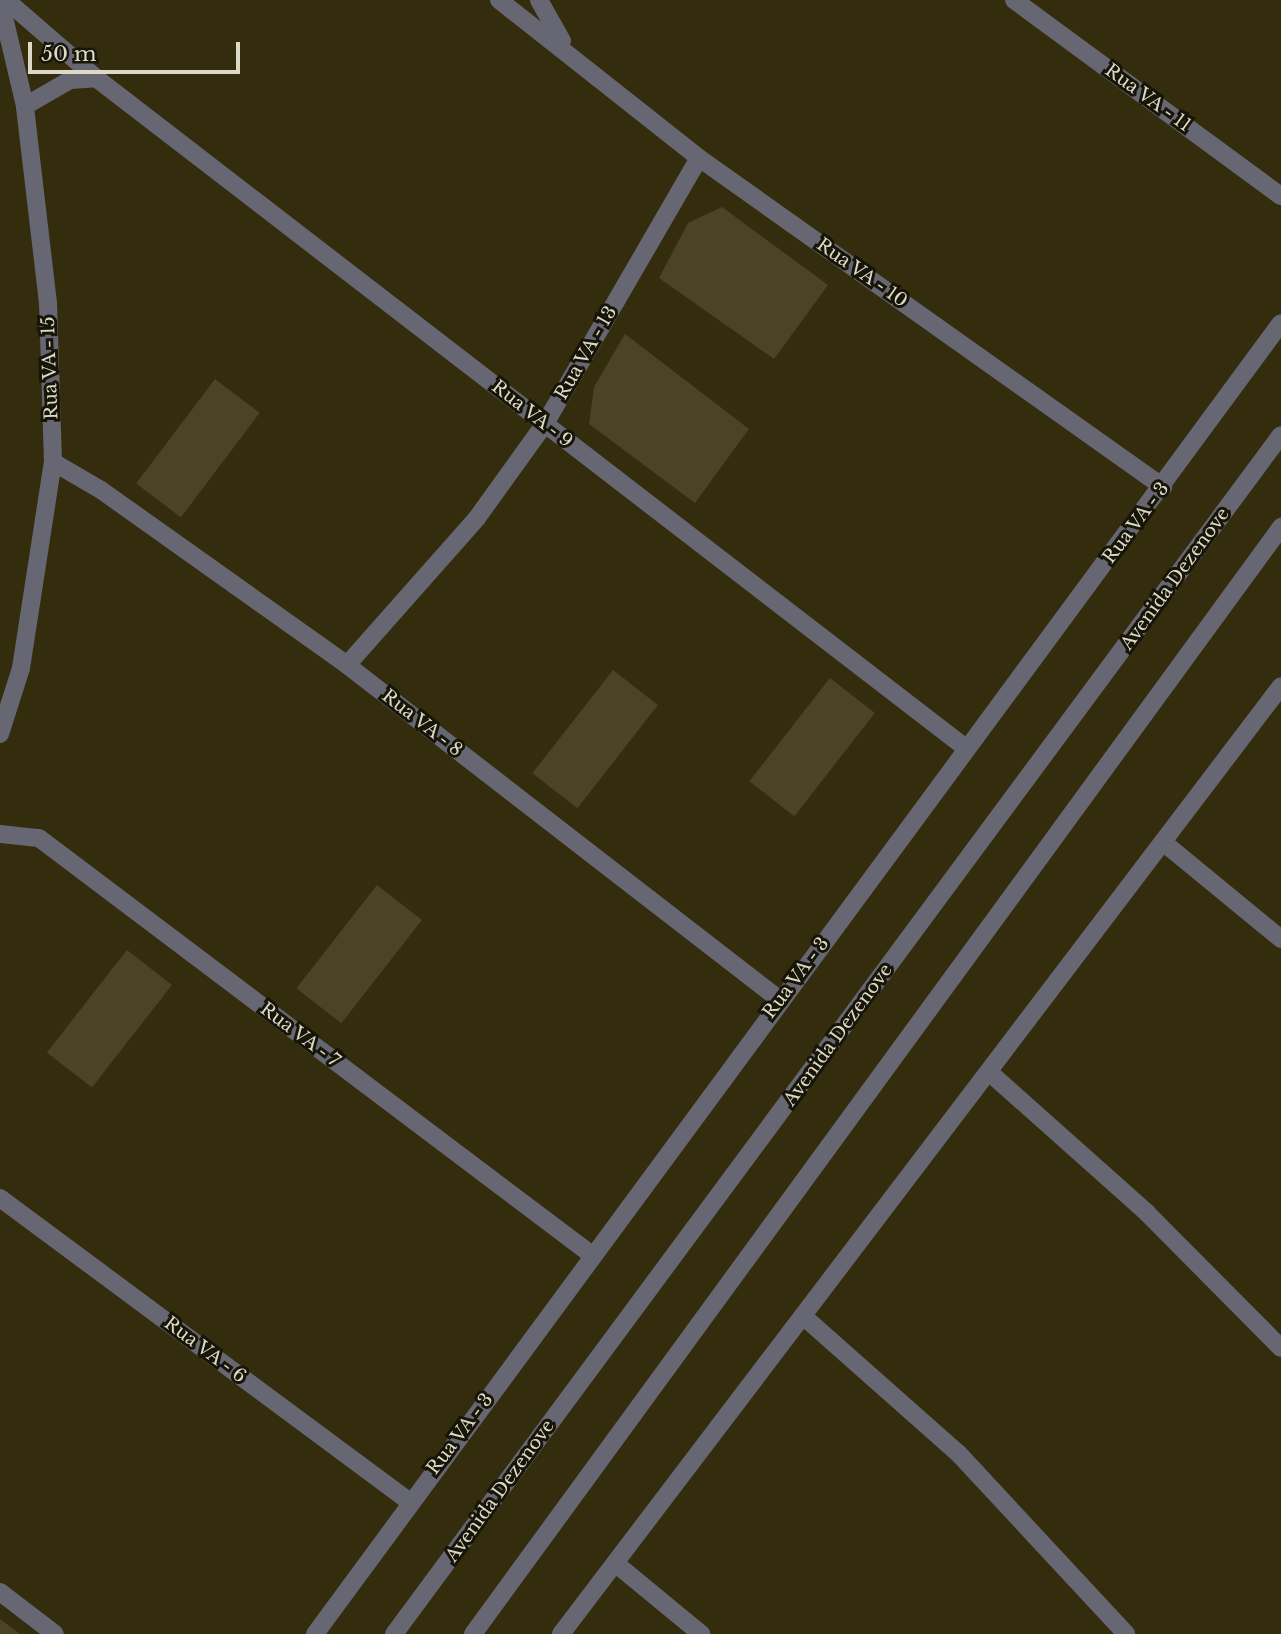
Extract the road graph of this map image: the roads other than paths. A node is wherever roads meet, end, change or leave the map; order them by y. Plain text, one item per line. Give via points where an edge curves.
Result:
1 (0, 0) edge
2 (6, 0) edge
3 (499, 0) edge
4 (539, 0) edge
5 (1014, 0) edge
6 (568, 50) junction
7 (96, 78) junction
8 (25, 106) junction
9 (699, 158) junction
10 (1281, 196) edge
11 (1281, 324) edge
12 (544, 424) junction
13 (1281, 435) edge
14 (53, 462) junction
15 (1163, 487) junction
16 (1281, 527) edge
17 (347, 665) junction
18 (1281, 686) edge
19 (0, 734) edge
20 (967, 749) junction
21 (0, 834) edge
22 (1163, 842) junction
23 (1281, 939) edge
24 (780, 1000) junction
25 (989, 1072) junction
26 (0, 1198) edge
27 (592, 1255) junction
28 (803, 1316) junction
29 (1281, 1348) edge
30 (410, 1502) junction
31 (615, 1563) junction
32 (0, 1592) edge
33 (55, 1634) edge
34 (315, 1634) edge
35 (394, 1634) edge
36 (473, 1634) edge
37 (561, 1634) edge
38 (701, 1634) edge
39 (1126, 1634) edge

1 - 8 street, Rua VA - 15
2 - 7 street, Rua VA - 9
3 - 6 street, Rua VA - 10
4 - 6 street, Rua VA - 10
5 - 10 street, Rua VA - 11
6 - 9 street, Rua VA - 10
7 - 8 street via 70,80
7 - 12 street, Rua VA - 9
8 - 14 street, Rua VA - 15 via 48,303
9 - 12 street, Rua VA - 13
9 - 15 street, Rua VA - 10
11 - 15 street, Rua VA - 3
12 - 17 street, Rua VA - 13 via 477,518
12 - 20 street, Rua VA - 9
13 - 35 street, Avenida Dezenove
14 - 17 street, Rua VA - 8 via 101,490
14 - 19 street, Rua VA - 15 via 21,668
15 - 20 street, Rua VA - 3
16 - 36 street
17 - 24 street, Rua VA - 8
18 - 22 street
20 - 24 street, Rua VA - 3
21 - 27 street, Rua VA - 7 via 39,838
22 - 23 street
22 - 25 street
24 - 27 street, Rua VA - 3
25 - 28 street
25 - 29 street via 1147,1213
26 - 30 street, Rua VA - 6
27 - 30 street, Rua VA - 3
28 - 31 street
28 - 39 street via 958,1453
30 - 34 street, Rua VA - 3
31 - 37 street
31 - 38 street
32 - 33 street

